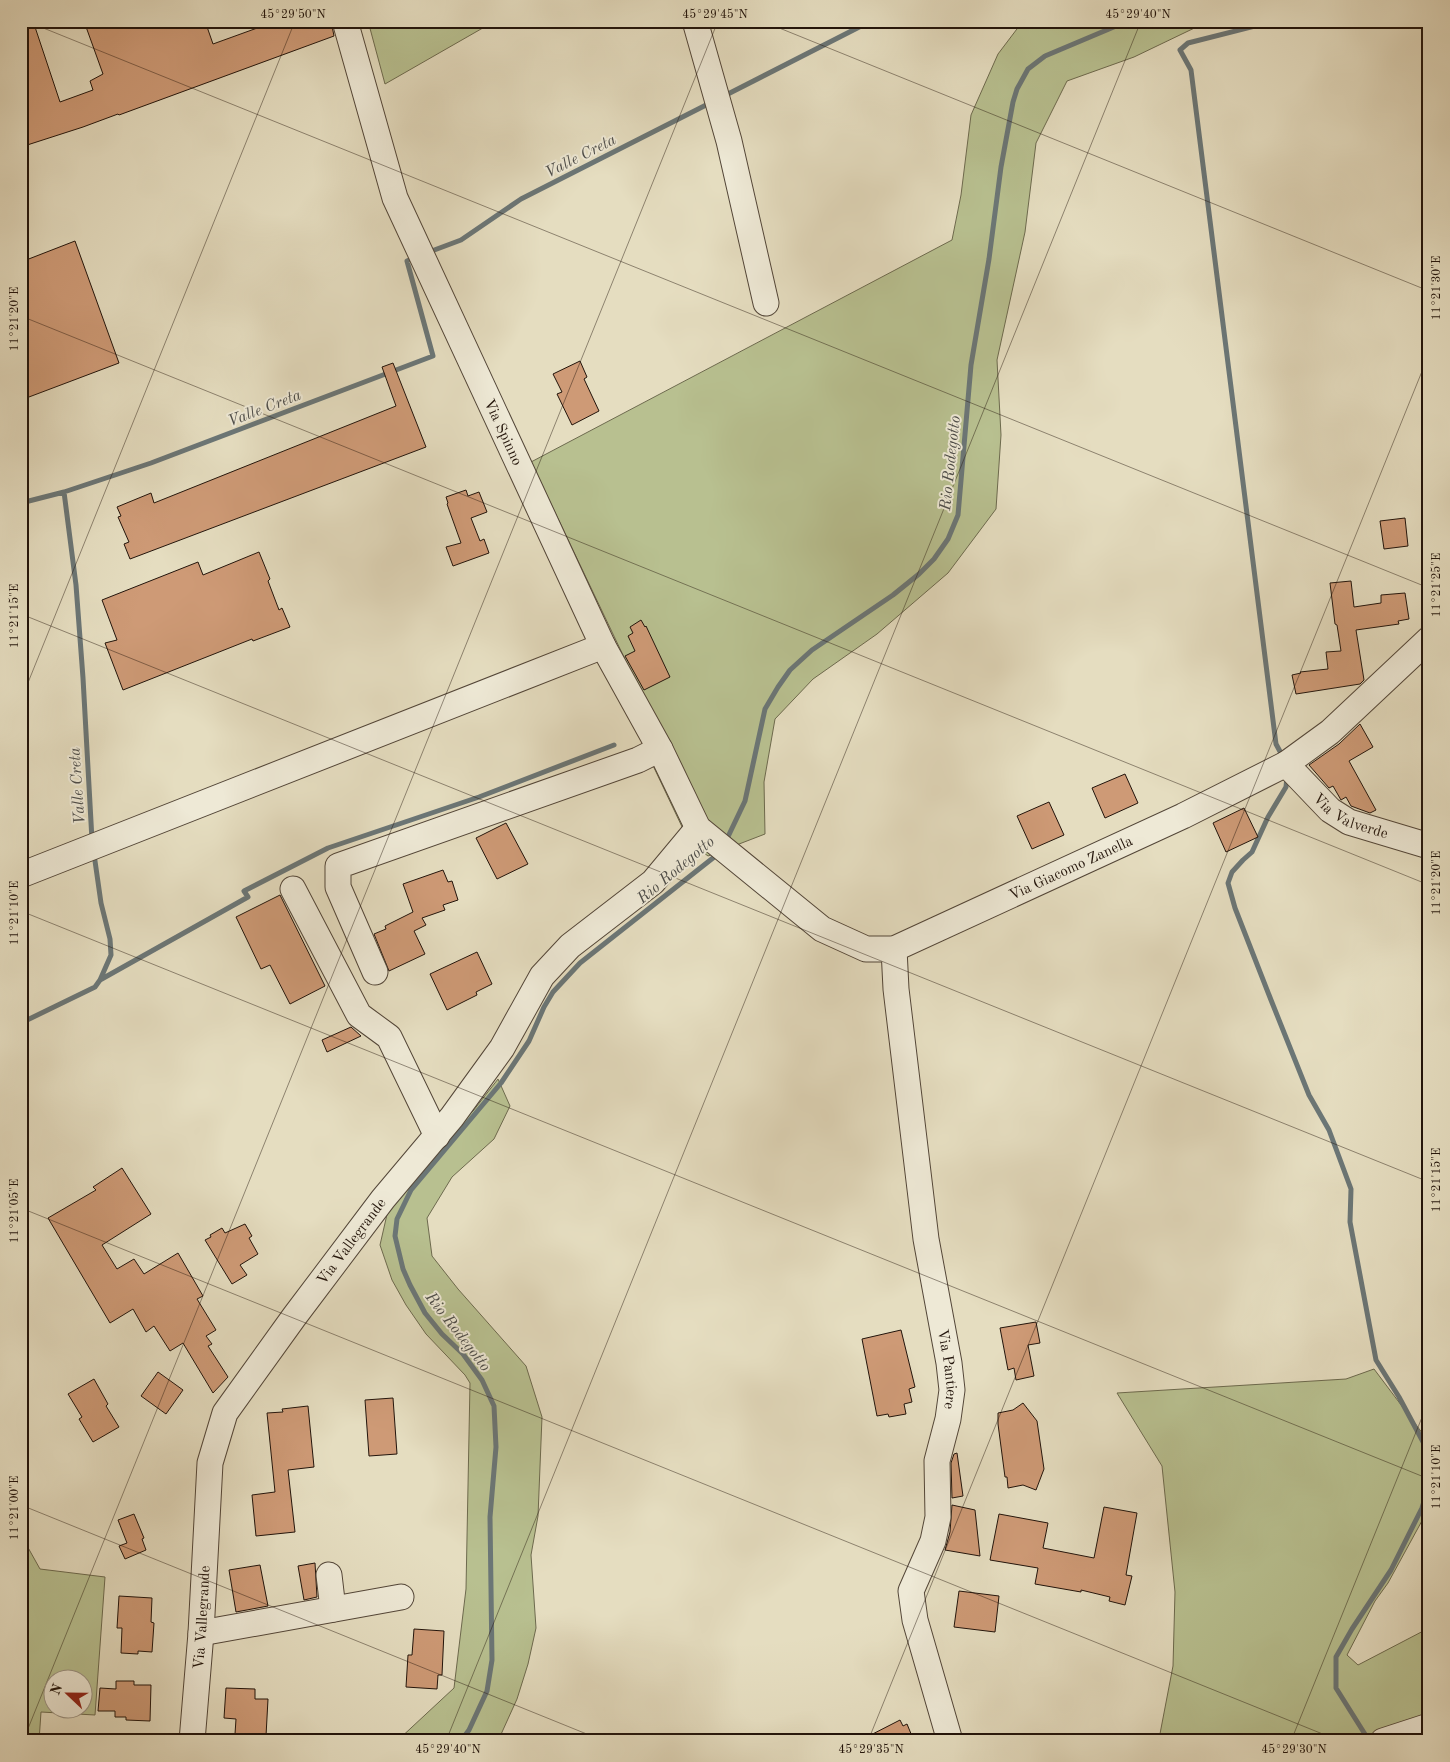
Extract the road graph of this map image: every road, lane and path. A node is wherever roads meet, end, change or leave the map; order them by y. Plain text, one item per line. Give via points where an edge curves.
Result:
1 (345, 21) edge
2 (695, 21) edge
3 (766, 303) dead end
4 (1429, 639) edge
5 (604, 646) junction
6 (660, 749) junction
7 (1286, 764) junction
8 (698, 828) junction
9 (1429, 846) edge
10 (21, 875) edge
11 (293, 889) dead end
12 (894, 948) junction
13 (866, 949) junction
14 (375, 972) dead end
15 (896, 989) junction
16 (437, 1136) junction
17 (329, 1575) dead end
18 (401, 1596) dead end
19 (332, 1609) junction
20 (202, 1633) junction
21 (1429, 1726) edge
22 (192, 1741) edge
23 (950, 1741) edge
24 (1383, 1741) edge

1 - 5 street, Via Spinno via 395,198
2 - 3 street via 723,118
4 - 7 street, Via Giacomo Zanella via 1330,732
5 - 6 street, Via Spinno
5 - 10 street
6 - 8 street, Via Spinno
6 - 14 street via 638,760 338,866 338,887
7 - 9 street, Via Valverde via 1330,810 1349,822
7 - 12 street, Via Giacomo Zanella via 1183,816
8 - 13 street, Via Giacomo Zanella via 822,929
8 - 16 street, Via Vallegrande via 653,882 570,946 542,976 502,1048
11 - 16 street via 359,1015 389,1037
12 - 13 street, Via Giacomo Zanella
12 - 15 street, Via Pantiere
13 - 15 street
15 - 23 street, Via Pantiere via 926,1240 952,1390 937,1461 938,1517 933,1541 911,1591 915,1620
16 - 20 street, Via Vallegrande via 383,1199 225,1413 210,1463
17 - 19 street
18 - 19 street
19 - 20 street
20 - 22 street, Via Vallegrande
21 - 24 street

